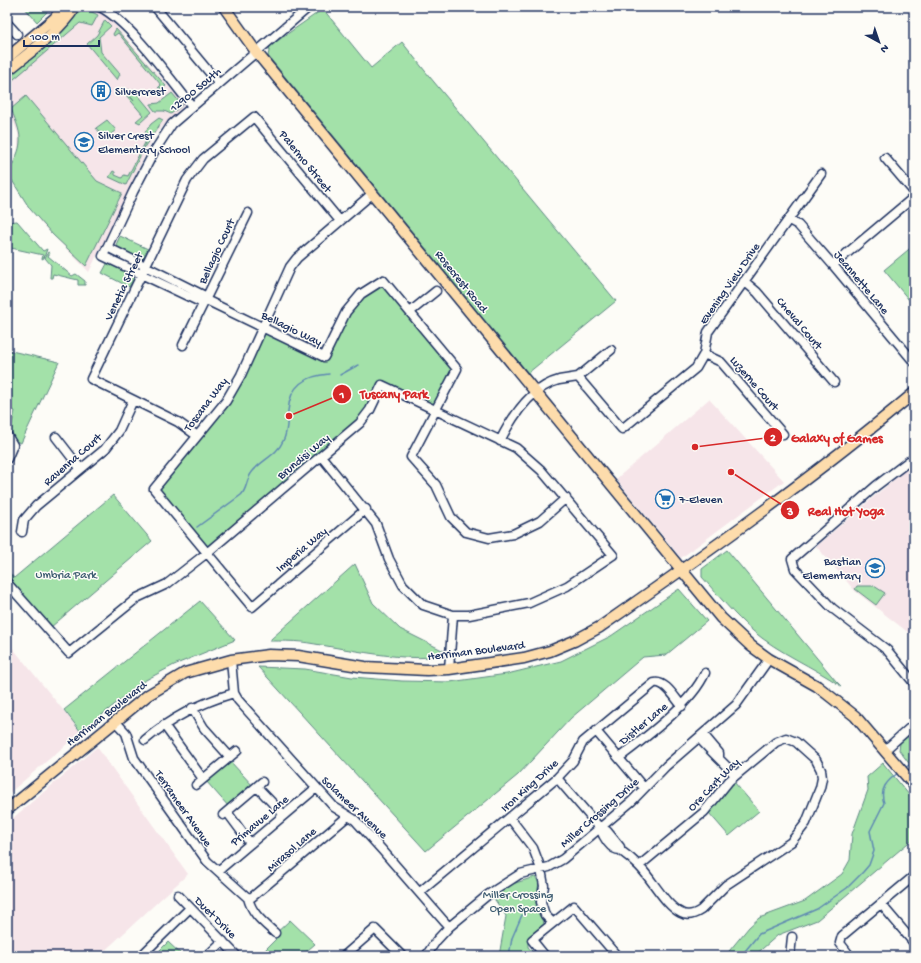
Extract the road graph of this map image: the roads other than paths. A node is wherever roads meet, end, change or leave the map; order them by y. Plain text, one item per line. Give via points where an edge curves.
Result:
1 (63, 7) edge
2 (75, 7) edge
3 (100, 7) edge
4 (155, 7) edge
5 (224, 7) edge
6 (309, 7) edge
7 (7, 23) edge
8 (16, 34) dead end
9 (257, 53) junction
10 (7, 58) edge
11 (7, 71) edge
12 (219, 84) junction
13 (192, 106) junction
14 (254, 117) joint
15 (885, 158) dead end
16 (821, 174) dead end
17 (914, 192) edge
18 (373, 193) junction
19 (914, 197) edge
20 (248, 213) dead end
21 (789, 220) junction
22 (340, 221) junction
23 (107, 247) junction
24 (103, 256) joint
25 (833, 265) junction
26 (144, 270) junction
27 (744, 281) junction
28 (436, 291) dead end
29 (206, 300) junction
30 (410, 312) junction
31 (263, 327) junction
32 (184, 345) dead end
33 (611, 350) dead end
34 (704, 354) junction
35 (914, 362) edge
36 (578, 378) junction
37 (834, 382) dead end
38 (537, 392) junction
39 (914, 393) edge
40 (133, 400) junction
41 (435, 409) junction
42 (783, 434) dead end
43 (196, 435) junction
44 (56, 437) dead end
45 (9, 438) edge
46 (500, 441) junction
47 (321, 456) junction
48 (7, 459) edge
49 (914, 460) edge
50 (80, 468) junction
51 (566, 498) junction
52 (366, 509) junction
53 (22, 532) dead end
54 (208, 552) junction
55 (681, 570) junction
56 (7, 583) edge
57 (252, 607) joint
58 (454, 615) junction
59 (769, 659) junction
60 (231, 660) junction
61 (449, 669) junction
62 (705, 673) dead end
63 (914, 683) edge
64 (234, 693) junction
65 (682, 706) junction
66 (192, 708) junction
67 (115, 721) junction
68 (914, 724) edge
69 (164, 725) junction
70 (596, 731) junction
71 (701, 736) junction
72 (145, 740) dead end
73 (885, 750) junction
74 (237, 751) dead end
75 (230, 757) junction
76 (619, 758) junction
77 (736, 775) junction
78 (557, 778) junction
79 (203, 779) junction
80 (911, 782) edge
81 (196, 785) dead end
82 (316, 788) junction
83 (644, 788) junction
84 (7, 810) edge
85 (284, 815) junction
86 (348, 816) junction
87 (510, 818) junction
88 (600, 828) junction
89 (250, 843) junction
90 (640, 866) junction
91 (541, 869) junction
92 (218, 871) junction
93 (914, 876) edge
94 (420, 892) junction
95 (178, 896) dead end
96 (248, 898) junction
97 (881, 904) junction
98 (190, 908) junction
99 (553, 923) junction
100 (449, 927) junction
101 (275, 933) dead end
102 (792, 937) dead end
103 (223, 941) junction
104 (914, 943) edge
105 (141, 956) edge
106 (208, 956) edge
107 (237, 956) edge
108 (344, 956) edge
109 (402, 956) edge
110 (426, 956) edge
111 (545, 956) edge
112 (617, 956) edge
113 (790, 956) edge
114 (850, 956) edge

1 - 10 main road via 55,18
2 - 11 main road via 66,21
3 - 13 street via 115,16 129,30
4 - 12 street
5 - 9 main road, Rosecrest Road
6 - 9 street, 12900 South
7 - 8 street
9 - 12 street, 12900 South
9 - 18 main road, Rosecrest Road
12 - 13 street, 12900 South
13 - 23 street, 12900 South via 172,124 155,150
14 - 22 street, Palermo Street
14 - 26 street, Venetia Street via 203,159 187,180
15 - 17 street
16 - 21 street, Evening View Drive
18 - 22 street, Toscana Way
18 - 38 main road, Rosecrest Road
19 - 25 street
20 - 29 street, Bellagio Court
21 - 25 street, Jeannette Lane via 798,225
21 - 27 street, Evening View Drive
22 - 31 street, Toscana Way via 290,267
23 - 24 street, 12900 South
23 - 26 street, Bellagio Way
24 - 26 street, Bellagio Way
25 - 35 street, Jeannette Lane
26 - 29 street, Bellagio Way via 203,295
26 - 40 street, Venetia Street via 92,380
27 - 34 street, Evening View Drive via 708,332
27 - 37 street, Cheval Court via 757,292
28 - 30 street
29 - 31 street, Bellagio Way
29 - 32 street, Bellagio Court
30 - 31 street, Bellagio Way via 383,280 361,294 346,312 324,357
30 - 41 street, Bellagio Way via 456,370
31 - 43 street, Toscana Way via 226,401
33 - 36 street
34 - 36 street, Evening View Drive via 696,368 622,429
34 - 42 street, Luzerne Court via 721,362
36 - 38 street via 559,380
38 - 46 street via 511,420
38 - 55 main road, Rosecrest Road
39 - 55 main road, Herriman Boulevard via 794,490
40 - 43 street, Venetia Street via 178,422
40 - 50 street, Ravenna Court via 119,431 105,449
41 - 46 street, Brundisi Way
41 - 47 street, Brundisi Way via 382,385 370,410 360,423
41 - 51 street via 411,457 436,485 452,517 466,532 489,538 513,534 540,521
43 - 54 street, Toscana Way via 154,489
44 - 50 street
45 - 48 street via 12,447
46 - 51 street, Brundisi Way via 521,453 541,470
47 - 52 street
47 - 54 street, Brundisi Way
49 - 63 street via 876,486 792,559 795,569 832,608 887,650
50 - 53 street, Ravenna Court via 36,506 24,520
51 - 58 street, Brundisi Way via 613,555 567,586 529,603 469,615
52 - 57 street, Imperia Way
52 - 58 street via 376,524 389,559 403,585 423,605
54 - 56 street, Brundisi Way via 167,584 137,598 69,653
54 - 57 street, Toscana Way
55 - 59 main road, Rosecrest Road via 734,632
55 - 61 main road, Herriman Boulevard via 600,627 574,642 550,652 524,658
58 - 61 street
59 - 71 street, Miller Crossing Drive via 736,705
59 - 73 main road, Rosecrest Road via 833,697 855,716
60 - 61 main road, Herriman Boulevard via 269,655 298,656 365,667
60 - 64 street
60 - 67 main road, Herriman Boulevard via 185,673 148,694
62 - 65 street, Distler Lane
64 - 66 street
64 - 82 street, Solameer Avenue
65 - 70 street, Iron King Drive via 662,684 654,683
65 - 76 street, Distler Lane
66 - 69 street
66 - 75 street via 204,728
67 - 84 main road, Herriman Boulevard
67 - 92 street, Terrameer Avenue via 126,733 134,758 207,861
68 - 73 street
69 - 72 street
69 - 79 street
70 - 76 street
70 - 78 street, Iron King Drive via 583,742 573,760
71 - 77 street via 719,753 719,758
71 - 83 street, Miller Crossing Drive
73 - 80 main road, Rosecrest Road
74 - 75 street
75 - 79 street
76 - 83 street
77 - 90 street, Ore Cart Way via 720,790 704,812
77 - 90 street, Ore Cart Way via 784,738 796,742 816,760 821,770 820,788 801,832 787,846 726,885 696,913 686,915 680,913
78 - 87 street, Iron King Drive
78 - 88 street
79 - 81 street
82 - 85 street, Primavue Lane
82 - 86 street, Solameer Avenue via 334,807
83 - 88 street, Miller Crossing Drive
85 - 89 street, Primavue Lane
85 - 89 street via 259,784 225,813
86 - 94 street, Solameer Avenue via 355,820
86 - 96 street, Mirasol Lane
87 - 91 street via 533,848
87 - 94 street, Iron King Drive
88 - 90 street via 607,831 620,850
88 - 91 street, Miller Crossing Drive via 563,859
89 - 92 street, Primavue Lane
91 - 99 street via 544,886 541,902 545,915
91 - 100 street, Miller Crossing Drive via 520,874 499,886
92 - 96 street, Terrameer Avenue
93 - 97 street
94 - 100 street, Solameer Avenue
95 - 98 street, Duet Drive
96 - 101 street via 253,913
97 - 104 street
97 - 114 street via 842,936 840,943
98 - 103 street, Duet Drive
98 - 105 street
99 - 111 street via 532,940
99 - 112 street via 574,906
100 - 110 street, Miller Crossing Drive
102 - 113 street
103 - 106 street
103 - 107 street, Duet Drive
108 - 109 street via 375,929

